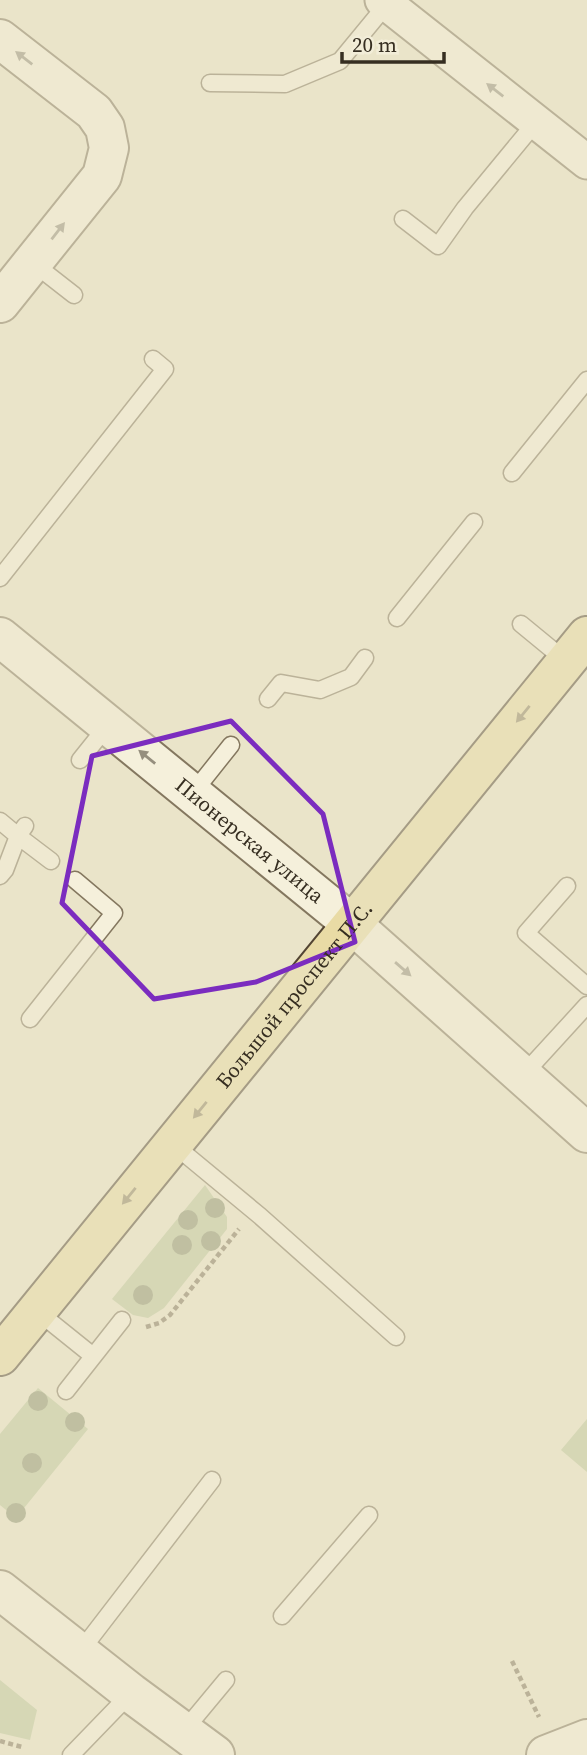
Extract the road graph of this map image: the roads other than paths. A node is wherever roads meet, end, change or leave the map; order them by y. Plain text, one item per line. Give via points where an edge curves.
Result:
1 (384, 2) edge
2 (0, 39) edge
3 (210, 83) dead end
4 (536, 122) junction
5 (587, 162) edge
6 (403, 219) dead end
7 (33, 263) junction
8 (74, 295) dead end
9 (0, 303) edge
10 (153, 359) dead end
11 (587, 380) edge
12 (512, 473) dead end
13 (474, 522) dead end
14 (0, 578) edge
15 (397, 618) dead end
16 (521, 624) dead end
17 (0, 637) edge
18 (577, 648) edge
19 (365, 658) dead end
20 (268, 699) dead end
21 (108, 725) junction
22 (231, 746) dead end
23 (80, 760) dead end
24 (192, 794) junction
25 (0, 821) edge
26 (21, 831) junction
27 (51, 861) dead end
28 (0, 876) edge
29 (75, 880) dead end
30 (567, 886) dead end
31 (352, 924) junction
32 (587, 986) edge
33 (587, 1005) edge
34 (30, 1019) dead end
35 (522, 1076) junction
36 (587, 1133) edge
37 (172, 1143) junction
38 (37, 1311) junction
39 (122, 1320) road end
40 (396, 1337) dead end
41 (0, 1356) edge
42 (93, 1356) junction
43 (66, 1391) dead end
44 (212, 1480) dead end
45 (369, 1515) dead end
46 (3, 1597) edge
47 (282, 1616) dead end
48 (79, 1653) junction
49 (226, 1680) dead end
50 (131, 1693) junction
51 (182, 1732) junction
52 (587, 1739) edge
53 (71, 1755) edge
54 (215, 1755) edge
55 (546, 1755) edge

1 - 3 lane via 340,61 285,84
4 -> 1 street
7 -> 2 street via 102,176 109,148 105,128 94,112
4 - 5 street
4 - 6 lane via 438,246
7 - 8 lane
7 - 9 street
10 - 14 lane via 165,369
11 - 12 lane
13 - 15 lane via 449,566
16 - 18 lane
17 - 21 street, Пионерская улица
18 -> 31 main road, Большой проспект П.С.
19 - 20 lane via 351,677 320,690 281,683
21 - 23 lane
24 -> 21 street, Пионерская улица
22 - 24 lane
24 - 31 street, Пионерская улица
25 - 26 lane
26 - 27 lane
26 - 28 lane
29 - 34 lane via 114,913
30 - 32 lane via 526,933
31 -> 35 street, Пионерская улица
31 -> 37 main road, Большой проспект П.С.
33 - 35 lane
35 - 36 street, Пионерская улица
37 -> 38 main road, Большой проспект П.С.
37 - 40 lane
38 - 41 main road, Большой проспект П.С.
38 - 42 lane
39 - 42 lane
42 - 43 lane
44 - 48 lane
45 - 47 lane
46 - 48 street
48 - 50 street
49 - 51 lane
50 - 51 street
50 - 53 lane
51 - 54 street
52 - 55 street

